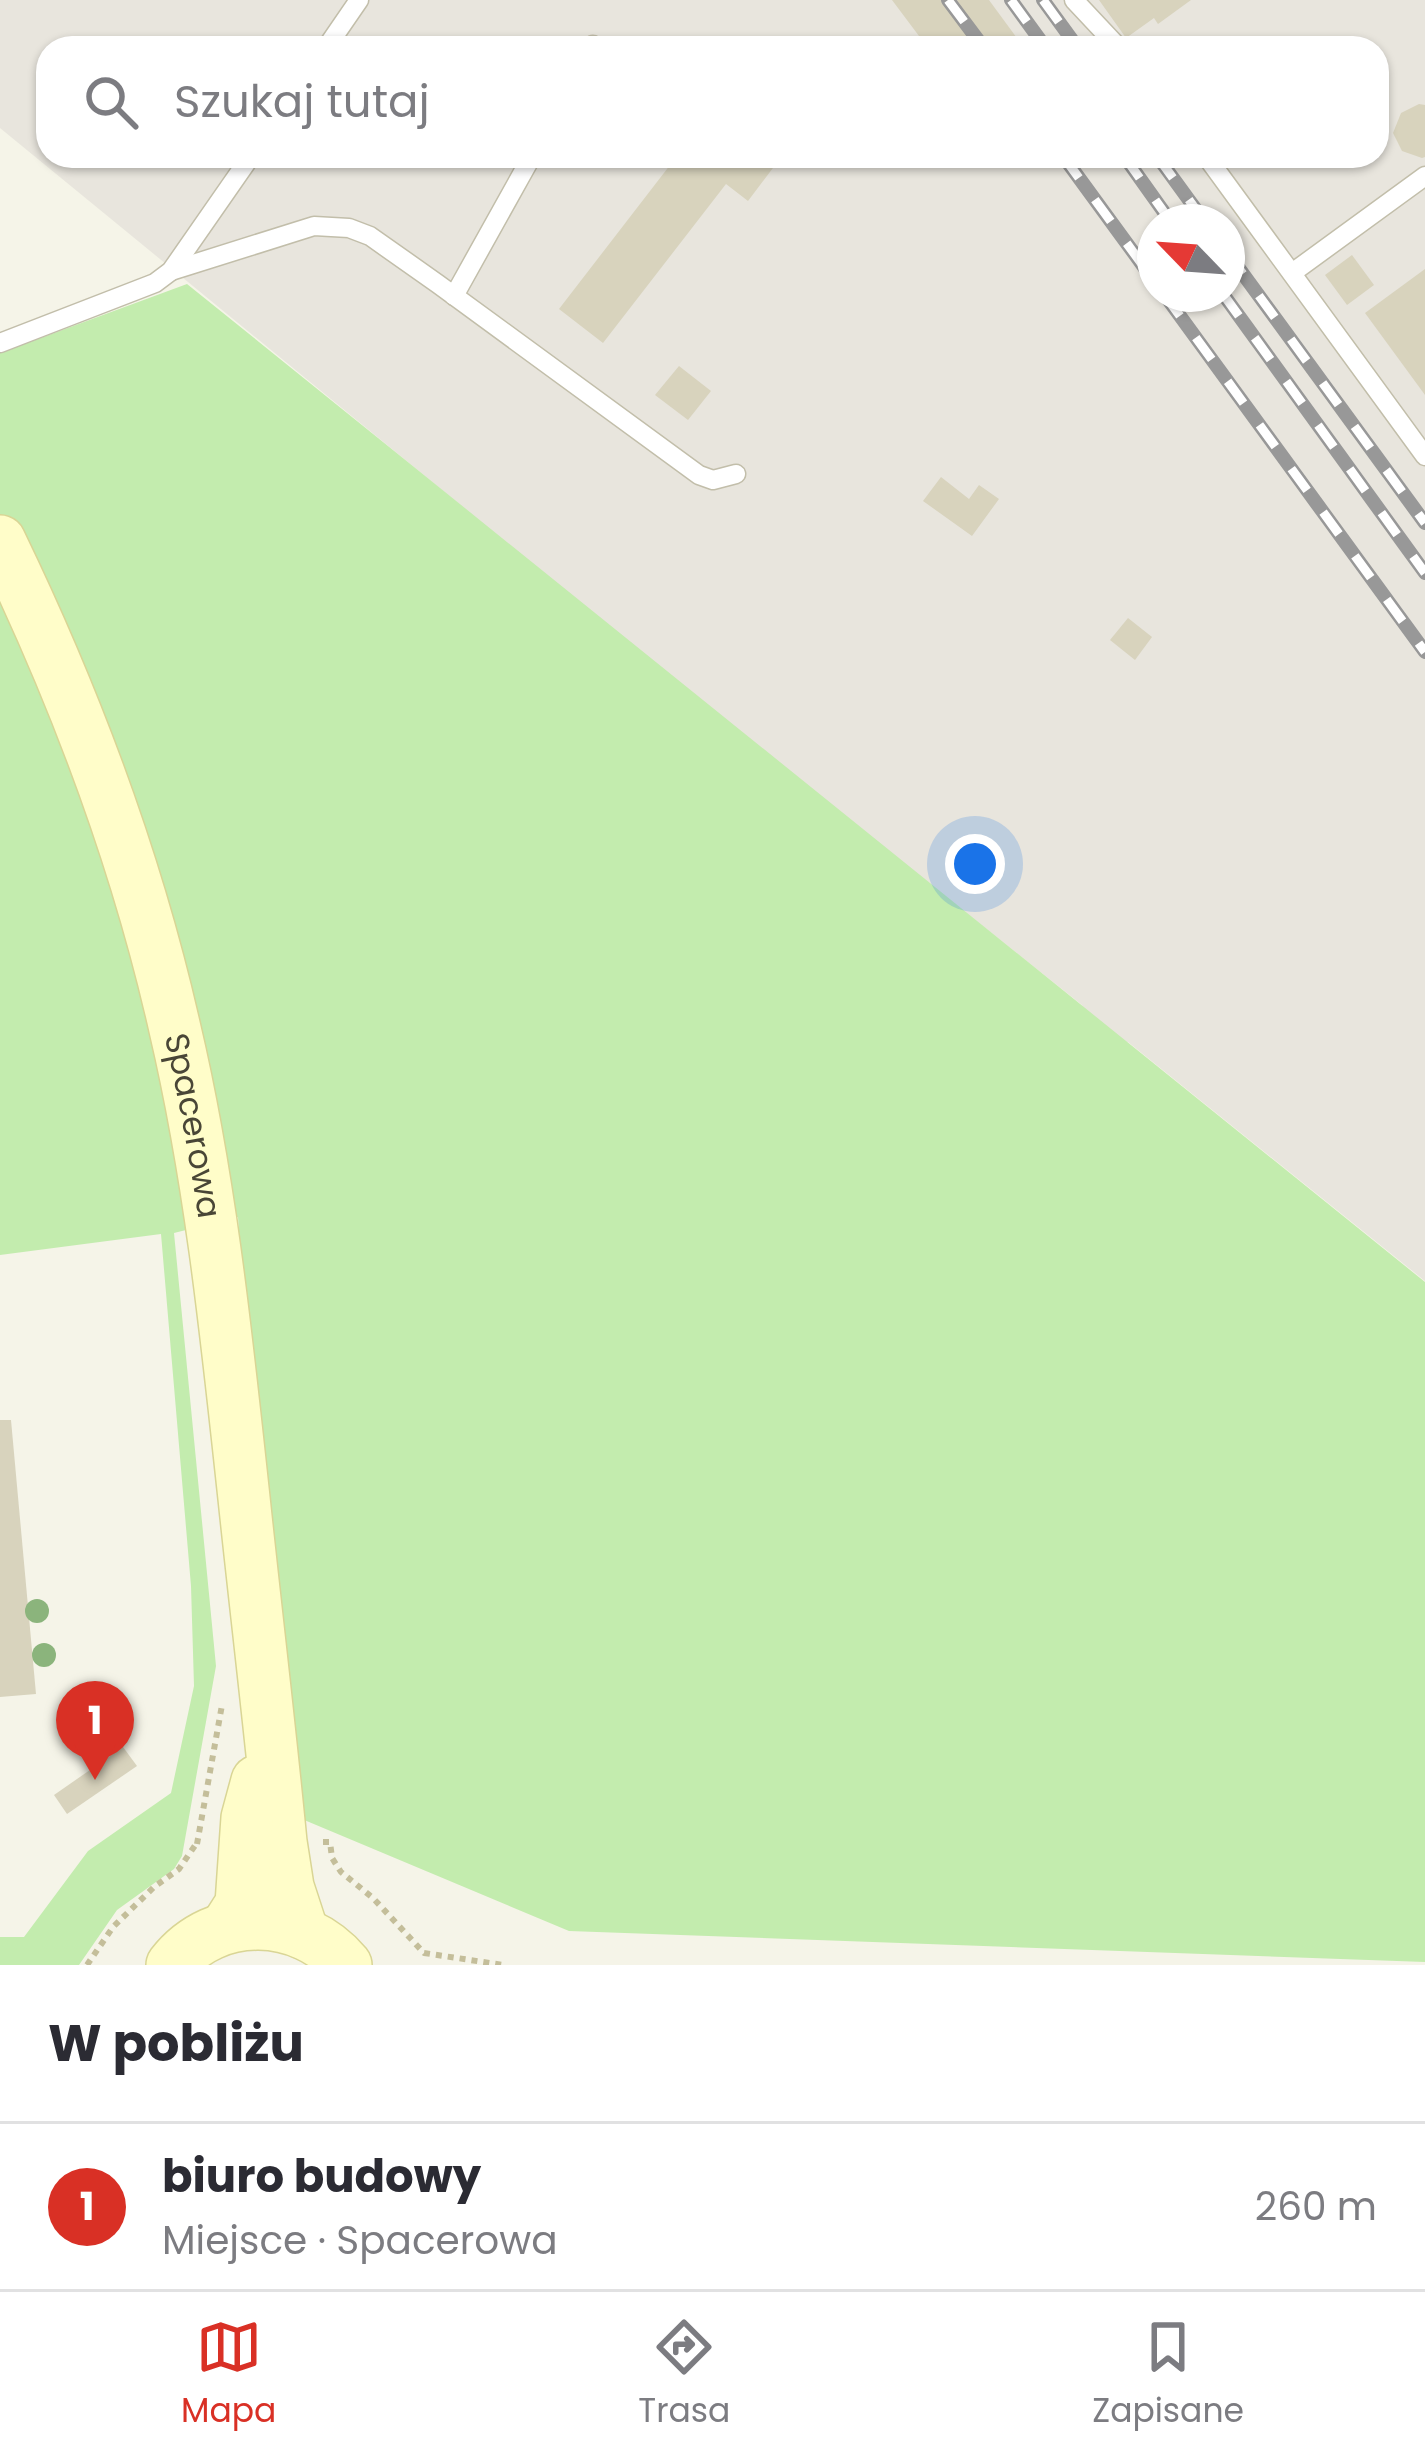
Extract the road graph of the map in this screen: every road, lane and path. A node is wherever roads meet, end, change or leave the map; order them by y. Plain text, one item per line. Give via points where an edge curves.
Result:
1 (359, 0) edge
2 (1075, 0) edge
3 (334, 36) edge
4 (1108, 36) edge
5 (243, 168) edge
6 (525, 168) edge
7 (1215, 168) edge
8 (1425, 176) edge
9 (171, 271) junction
10 (1292, 273) junction
11 (454, 296) junction
12 (0, 343) edge
13 (1425, 456) edge
14 (736, 474) dead end
15 (0, 541) edge
16 (226, 1690) dead end
17 (268, 1740) junction
18 (197, 1844) dead end
19 (227, 1927) junction
20 (303, 1933) junction
21 (172, 1965) edge
22 (346, 1965) edge

1 - 3 lane
2 - 4 lane
5 - 9 lane
6 - 11 lane
7 - 10 lane
8 - 10 lane
9 - 11 lane via 314,226 349,228
9 - 12 lane
10 - 13 lane
11 - 14 lane via 699,476
15 - 17 street, Spacerowa via 115,815 176,1029 235,1411
16 - 18 path
17 - 19 street, Spacerowa via 247,1818 241,1904
17 - 20 street, Spacerowa via 288,1887
19 - 20 street via 280,1924
19 - 21 street
20 - 22 street

